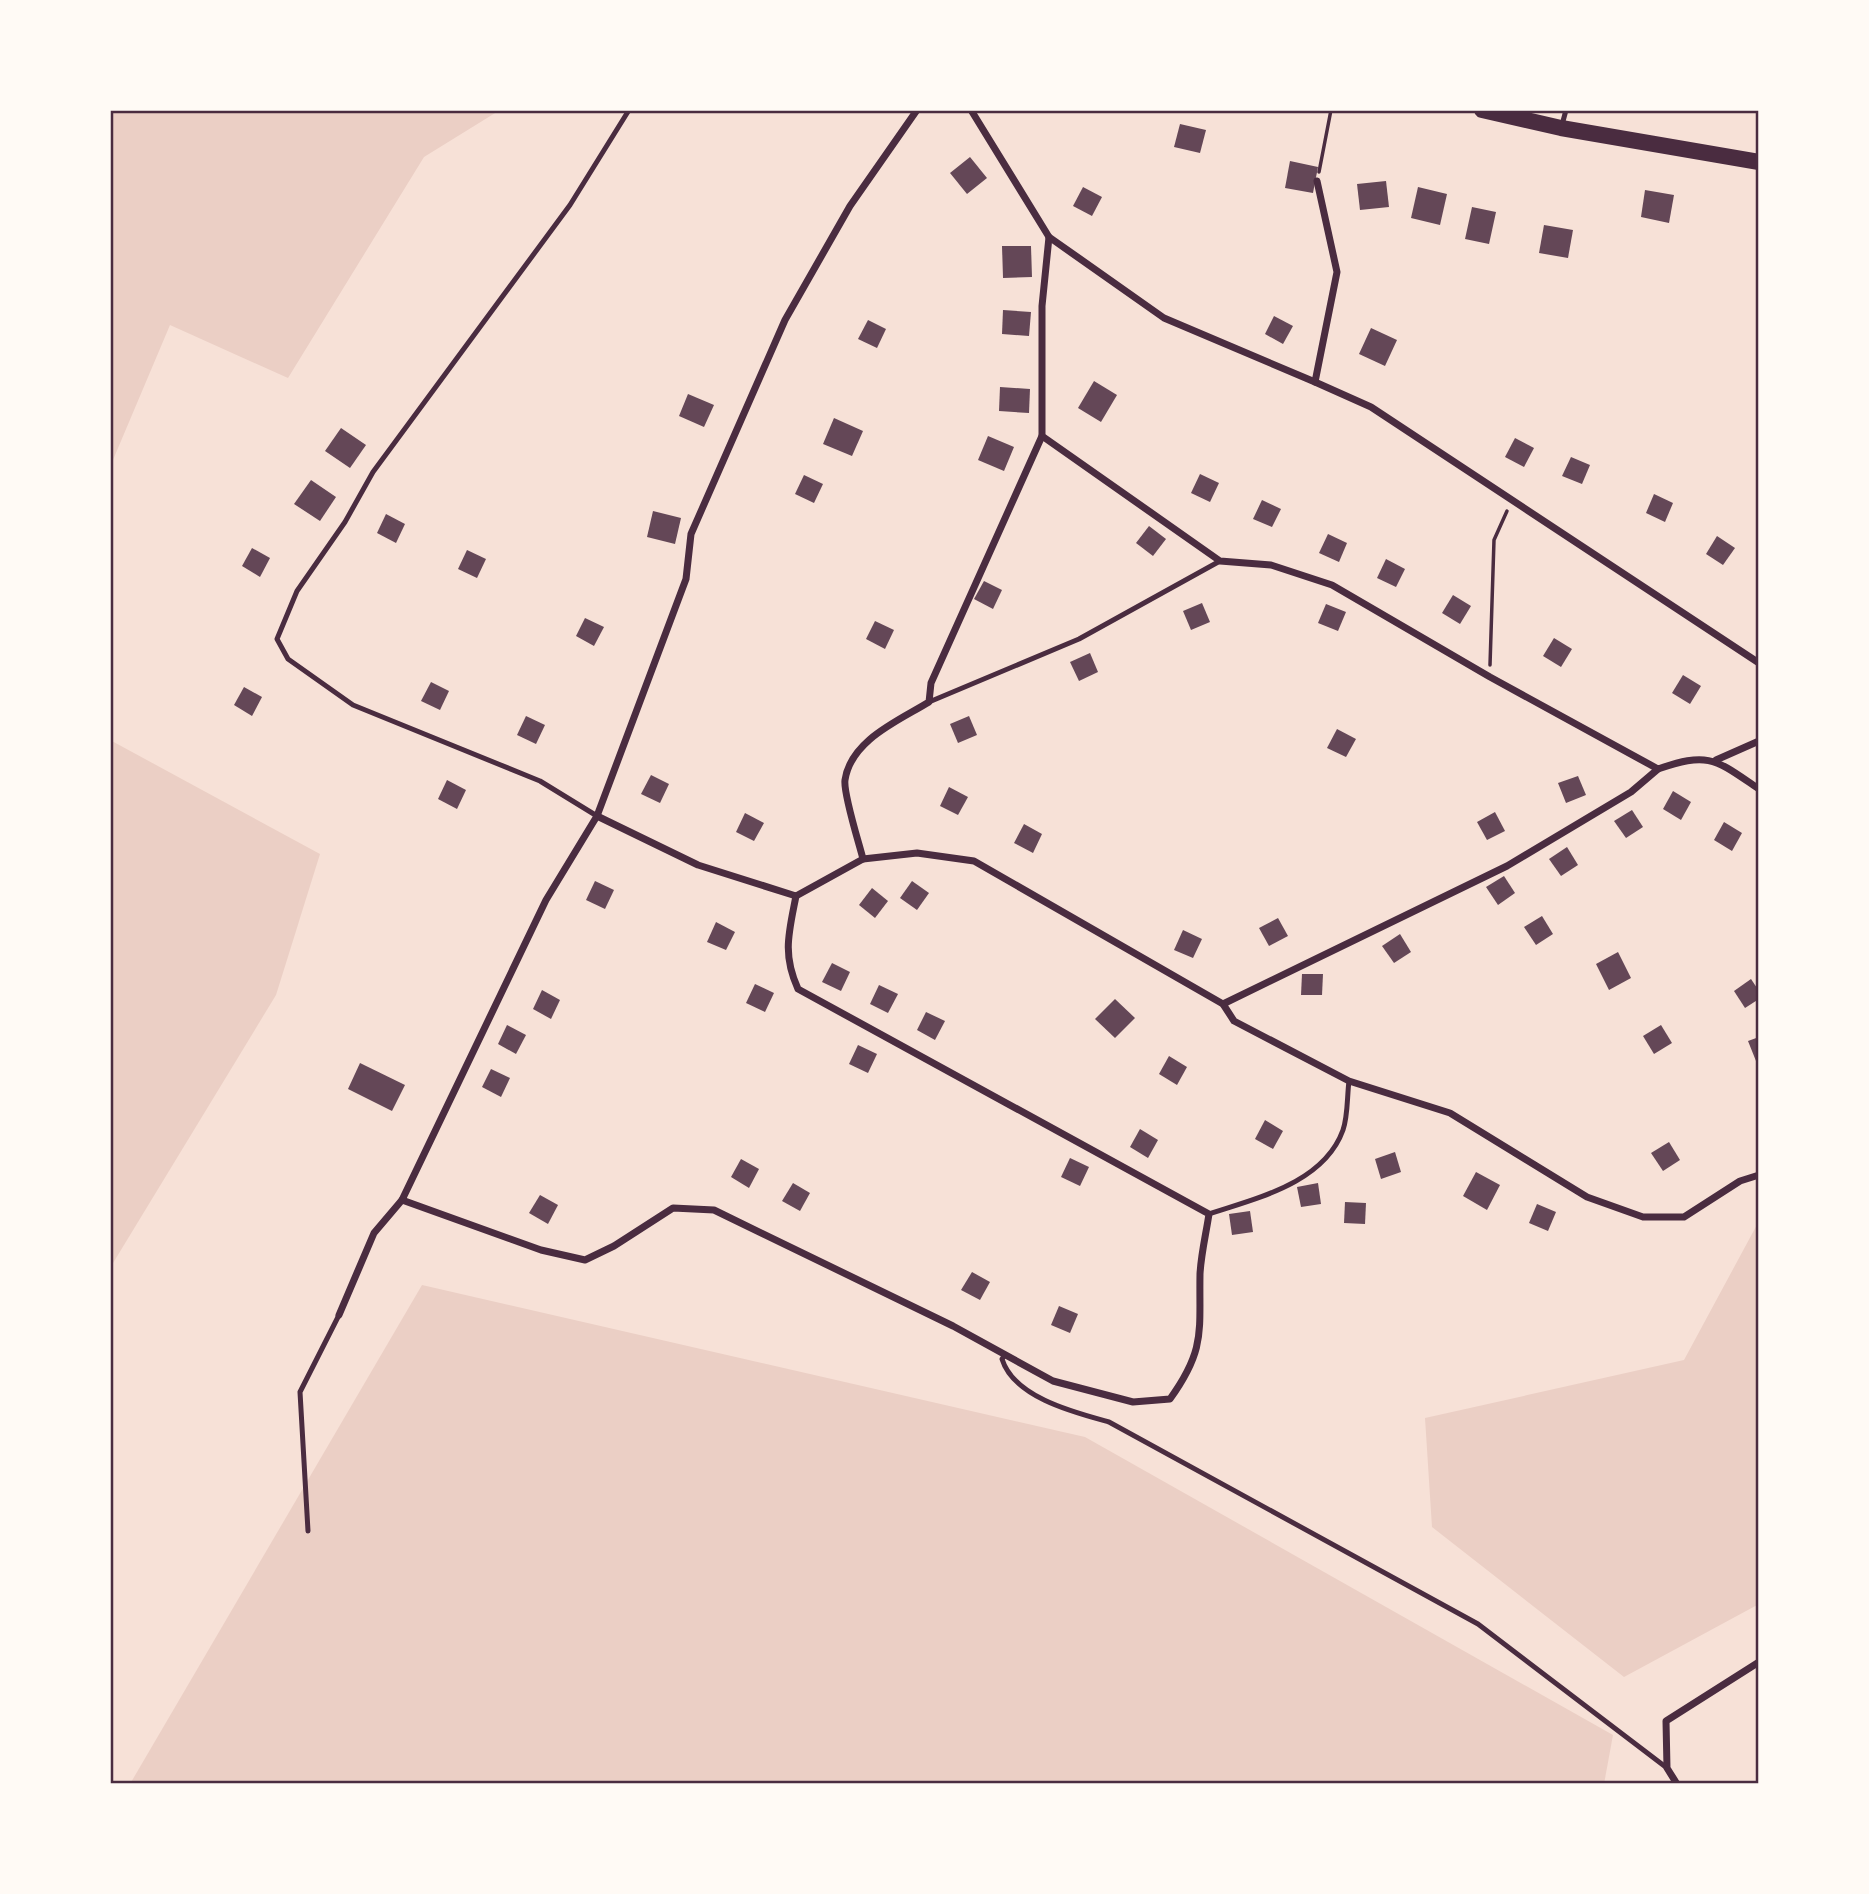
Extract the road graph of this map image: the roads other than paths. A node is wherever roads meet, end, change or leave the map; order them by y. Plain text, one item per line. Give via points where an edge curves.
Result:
1 (629, 110) edge
2 (917, 110) edge
3 (971, 110) edge
4 (1482, 110) edge
5 (1566, 110) edge
6 (1562, 128) junction
7 (1759, 162) edge
8 (1318, 180) road end
9 (1049, 237) junction
10 (1315, 382) junction
11 (1042, 436) junction
12 (1220, 561) junction
13 (1759, 663) edge
14 (929, 702) junction
15 (1759, 741) edge
16 (1716, 760) junction
17 (1658, 769) junction
18 (1759, 789) edge
19 (597, 816) junction
20 (863, 859) junction
21 (796, 896) junction
22 (1223, 1004) junction
23 (1349, 1081) junction
24 (1759, 1175) edge
25 (402, 1200) junction
26 (1209, 1214) junction
27 (339, 1315) joint
28 (1005, 1355) junction
29 (308, 1531) dead end
30 (1759, 1662) edge
31 (1667, 1768) junction
32 (1677, 1784) edge

1 - 19 lane via 570,205 373,472 297,591 277,639 288,659 353,705 540,781
2 - 19 street via 850,205 785,320 691,534 686,579
3 - 9 street
4 - 6 main road
5 - 6 lane
6 - 7 main road
8 - 10 street via 1336,272
9 - 10 street via 1164,318
9 - 11 street via 1042,306
10 - 13 street via 1371,407
11 - 12 street
11 - 14 street via 932,683
12 - 14 lane via 1079,639
12 - 17 street via 1271,565 1332,585
14 - 20 street via 870,737 844,781
15 - 16 street
16 - 17 street via 1683,760
16 - 18 street
17 - 22 street via 1631,792 1507,866
19 - 21 street via 698,865
19 - 25 street via 547,900
20 - 21 street
20 - 22 street via 917,853 974,861
21 - 26 street via 787,945 788,967 799,989
22 - 23 street via 1234,1021
23 - 24 street via 1450,1113 1587,1197 1643,1217 1684,1217 1740,1181
23 - 26 lane via 1343,1129 1324,1162 1303,1177
25 - 27 street via 374,1233
25 - 28 street via 541,1250 585,1260 673,1208 714,1210
26 - 28 street via 1200,1271 1201,1335 1189,1373 1170,1399 1133,1402 1053,1381
27 - 29 lane via 300,1392
28 - 31 lane via 1005,1367 1055,1408 1109,1422 1478,1624
30 - 31 street via 1666,1721
31 - 32 street

